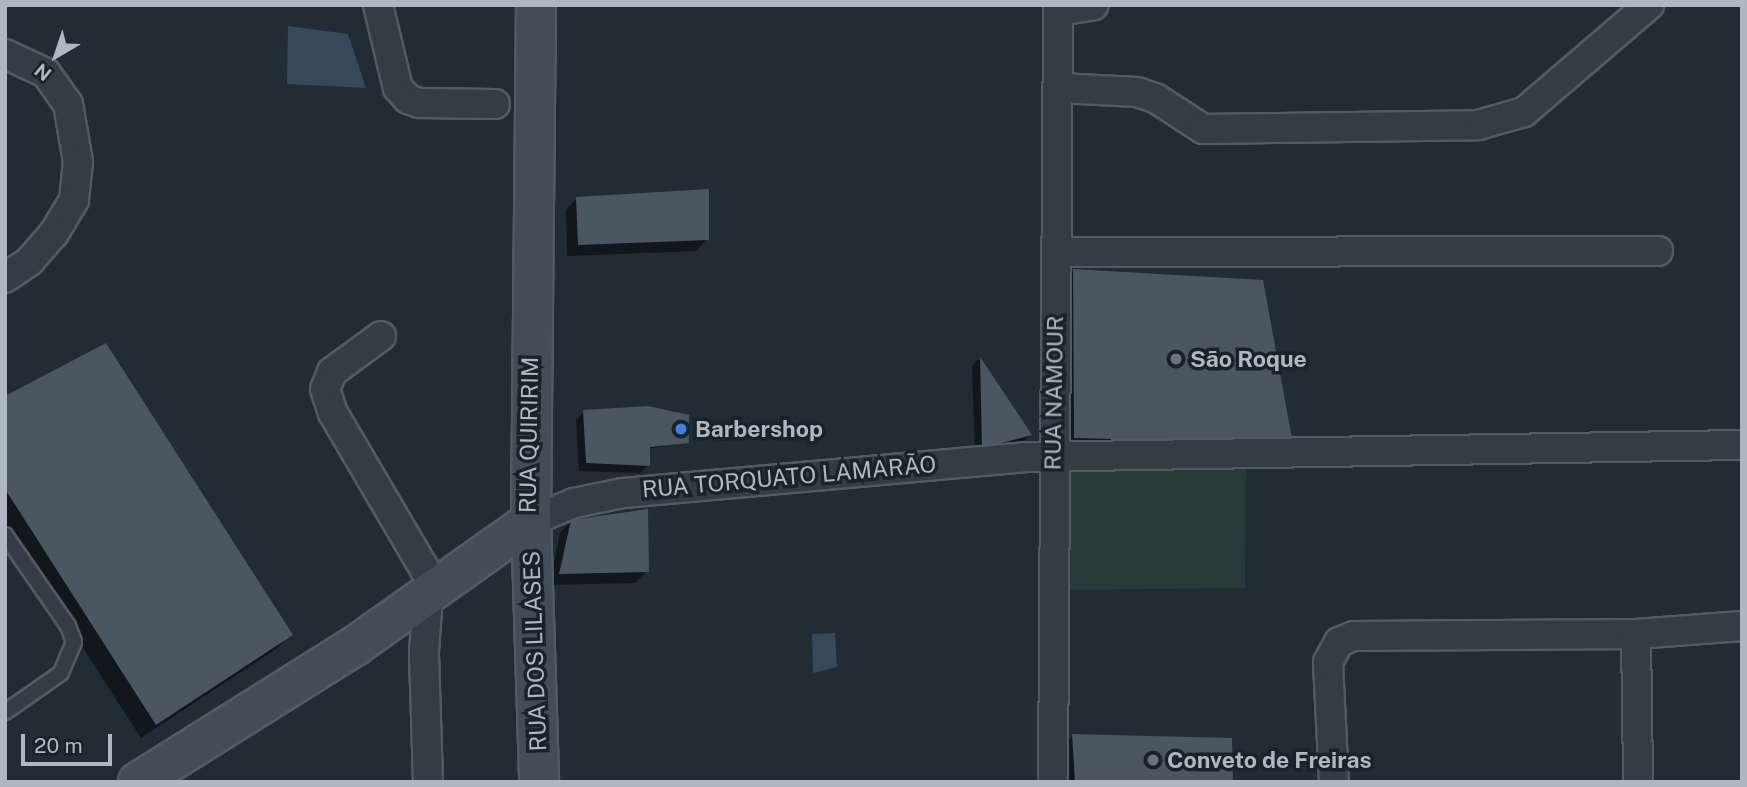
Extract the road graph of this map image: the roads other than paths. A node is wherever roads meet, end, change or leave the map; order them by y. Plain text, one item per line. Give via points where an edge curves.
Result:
1 (378, 5) edge
2 (536, 5) edge
3 (1094, 5) edge
4 (1649, 5) edge
5 (1058, 8) edge
6 (5, 54) edge
7 (1060, 88) junction
8 (495, 104) dead end
9 (1056, 251) junction
10 (1658, 251) dead end
11 (5, 278) edge
12 (381, 336) dead end
13 (1742, 445) edge
14 (1053, 456) junction
15 (531, 521) junction
16 (5, 535) edge
17 (433, 593) junction
18 (1742, 626) edge
19 (1636, 634) junction
20 (5, 712) edge
21 (138, 782) edge
22 (428, 782) edge
23 (539, 782) edge
24 (1053, 782) edge
25 (1334, 782) edge
26 (1638, 782) edge

1 - 8 street via 398,88 408,99
2 - 15 street, RUA QUIRIRIM
3 - 5 street
4 - 7 street via 1524,112 1478,125 1203,129 1157,99 1137,92
5 - 7 street, RUA NAMOUR
6 - 11 street via 46,72 68,104 78,162 74,200 54,233 30,261
7 - 9 street, RUA NAMOUR
9 - 10 street
9 - 14 street, RUA NAMOUR
12 - 17 street via 332,372 325,389 333,413
13 - 14 street, RUA TORQUATO LAMARÃO
14 - 15 street, RUA TORQUATO LAMARÃO via 623,493 574,503
14 - 24 street, RUA NAMOUR
15 - 17 street, RUA QUIRIRIM
15 - 23 street, RUA DOS LILASES
16 - 20 lane via 75,642 61,673
17 - 21 street, RUA QUIRIRIM
17 - 22 street via 424,652
18 - 19 street
19 - 25 street via 1365,635 1339,642 1328,662
19 - 26 street

